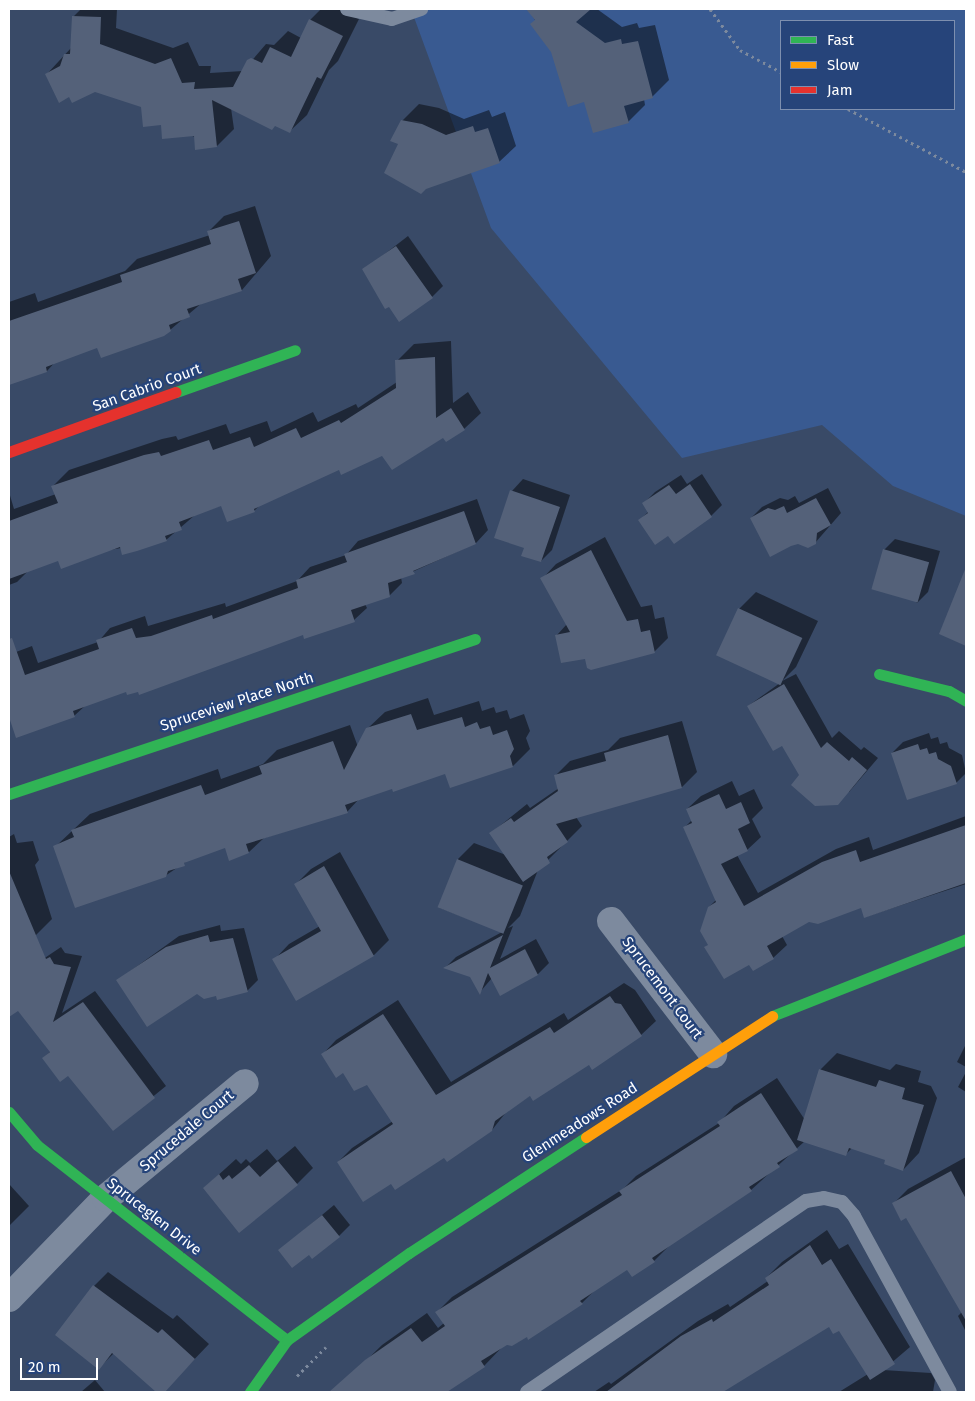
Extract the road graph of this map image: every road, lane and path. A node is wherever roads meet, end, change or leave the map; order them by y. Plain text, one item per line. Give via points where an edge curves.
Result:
1 (347, 9) edge
2 (422, 9) edge
3 (710, 9) edge
4 (780, 71) edge
5 (850, 110) edge
6 (966, 172) edge
7 (295, 350) dead end
8 (9, 452) edge
9 (474, 639) dead end
10 (879, 674) dead end
11 (966, 700) edge
12 (9, 794) edge
13 (611, 921) dead end
14 (966, 939) edge
15 (713, 1054) junction
16 (245, 1083) dead end
17 (9, 1112) edge
18 (106, 1198) junction
19 (9, 1298) edge
20 (287, 1340) junction
21 (250, 1392) edge
22 (526, 1392) edge
23 (950, 1392) edge

1 - 2 lane via 392,19
3 - 4 path via 740,50
5 - 6 path
7 - 8 street, San Cabrio Court
9 - 12 street, Spruceview Place North
10 - 11 street via 949,691
13 - 15 street, Sprucemont Court
14 - 15 street, Glenmeadows Road via 779,1012
15 - 20 street, Glenmeadows Road via 409,1253
16 - 18 street, Sprucedale Court
17 - 18 street, Spruceglen Drive via 37,1144
18 - 19 street, Sprucedale Court
18 - 20 street, Spruceglen Drive
20 - 21 street, Glenmeadows Road
22 - 23 lane via 806,1201 824,1198 842,1202 854,1216

